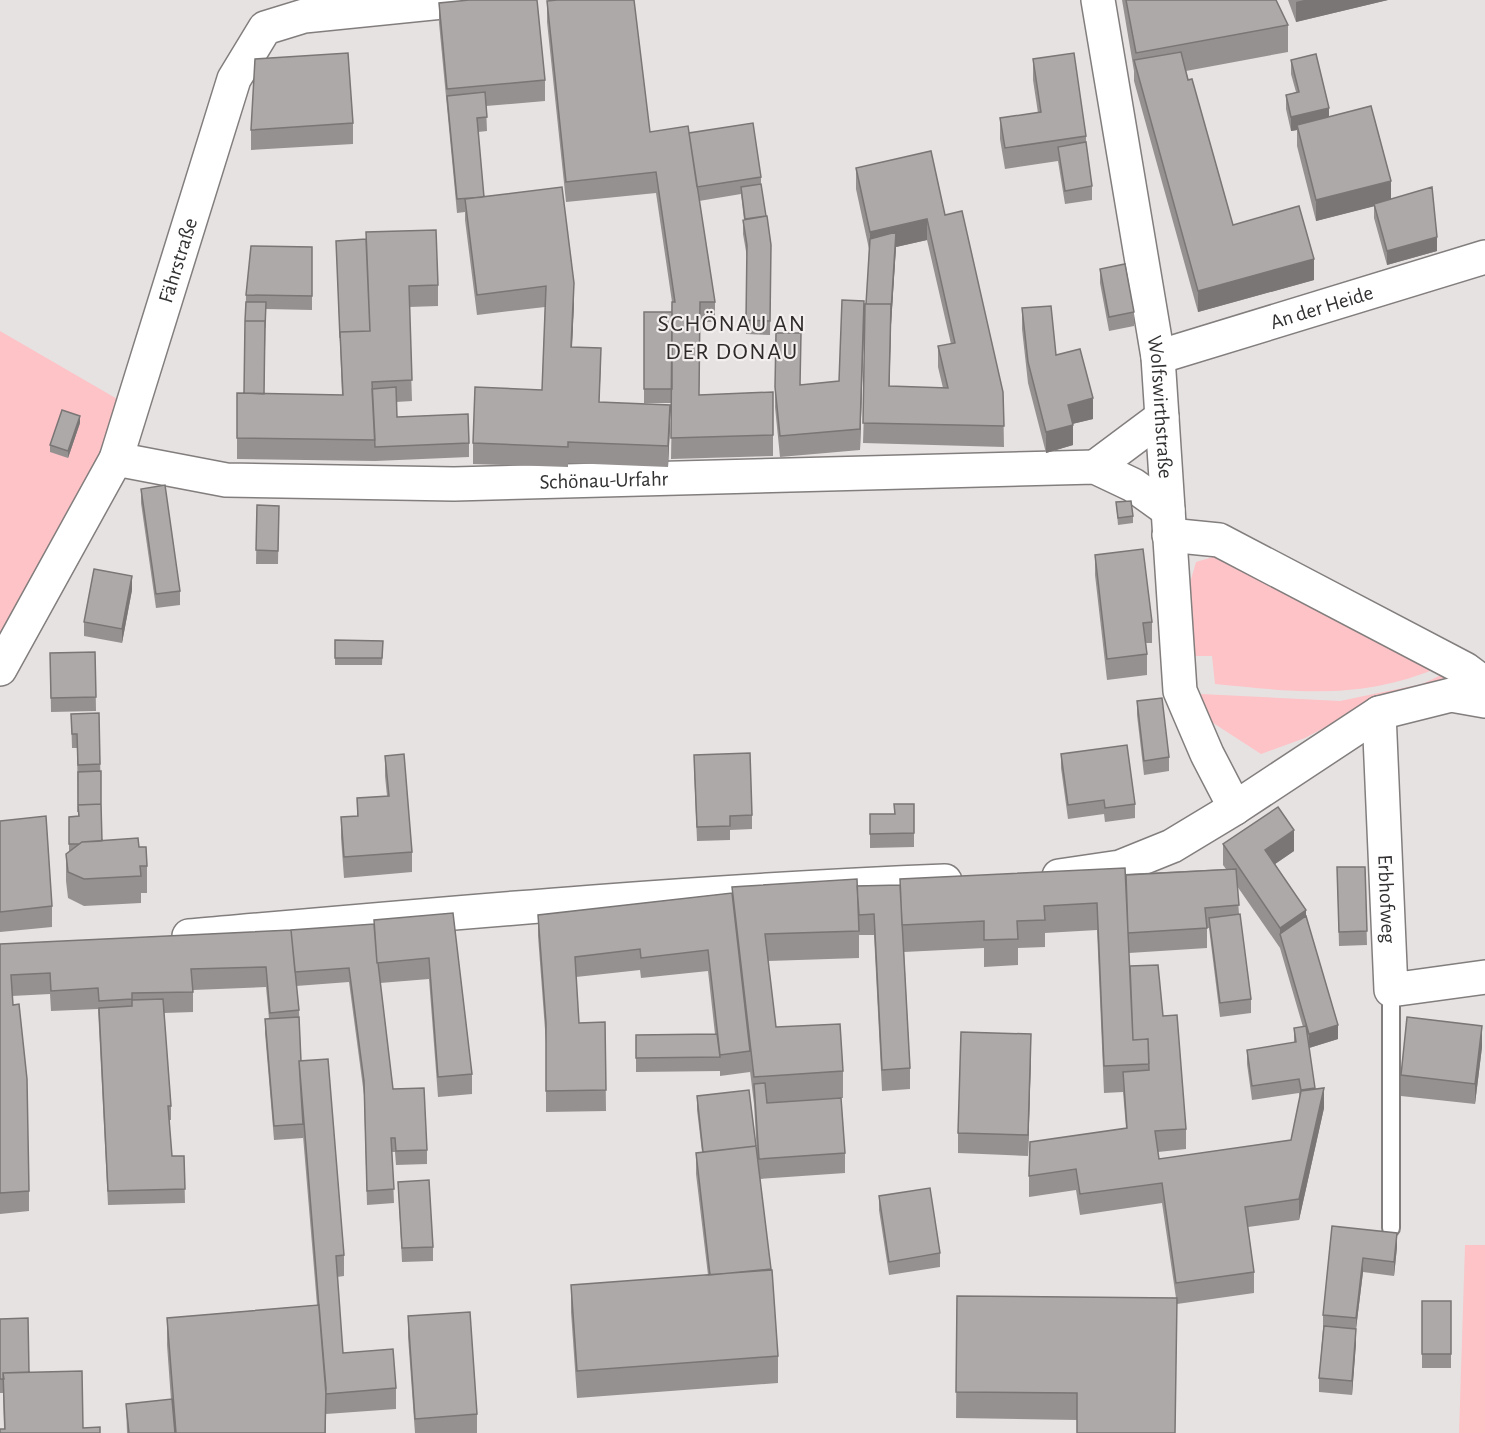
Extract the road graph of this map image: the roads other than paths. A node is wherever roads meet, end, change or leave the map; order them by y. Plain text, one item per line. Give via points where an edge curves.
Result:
1 (462, 0) edge
2 (1098, 0) edge
3 (1485, 256) edge
4 (1158, 357) junction
5 (1162, 417) junction
6 (116, 459) junction
7 (1095, 467) junction
8 (1169, 522) junction
9 (0, 669) edge
10 (1485, 684) edge
11 (1485, 700) edge
12 (1379, 713) junction
13 (1235, 808) junction
14 (1029, 878) edge
15 (971, 880) edge
16 (164, 939) edge
17 (1485, 977) edge
18 (1391, 990) junction
19 (1391, 1228) dead end

1 - 6 street, Fährstraße via 304,16 264,28 234,79
2 - 4 street, Wolfswirthstraße
3 - 4 street, An der Heide
4 - 5 street, Wolfswirthstraße
5 - 7 street
5 - 8 street, Wolfswirthstraße
6 - 7 street, Schönau-Urfahr via 226,480 454,483
6 - 9 street, Fährstraße
7 - 8 street, Schönau-Urfahr via 1133,485
8 - 10 street via 1218,540 1466,669
8 - 13 street, Wolfswirthstraße via 1180,691
11 - 12 street via 1451,695
12 - 13 street
12 - 18 street, Erbhofweg
13 - 14 street via 1172,846 1120,867
15 - 16 street via 751,889
17 - 18 street
18 - 19 lane

